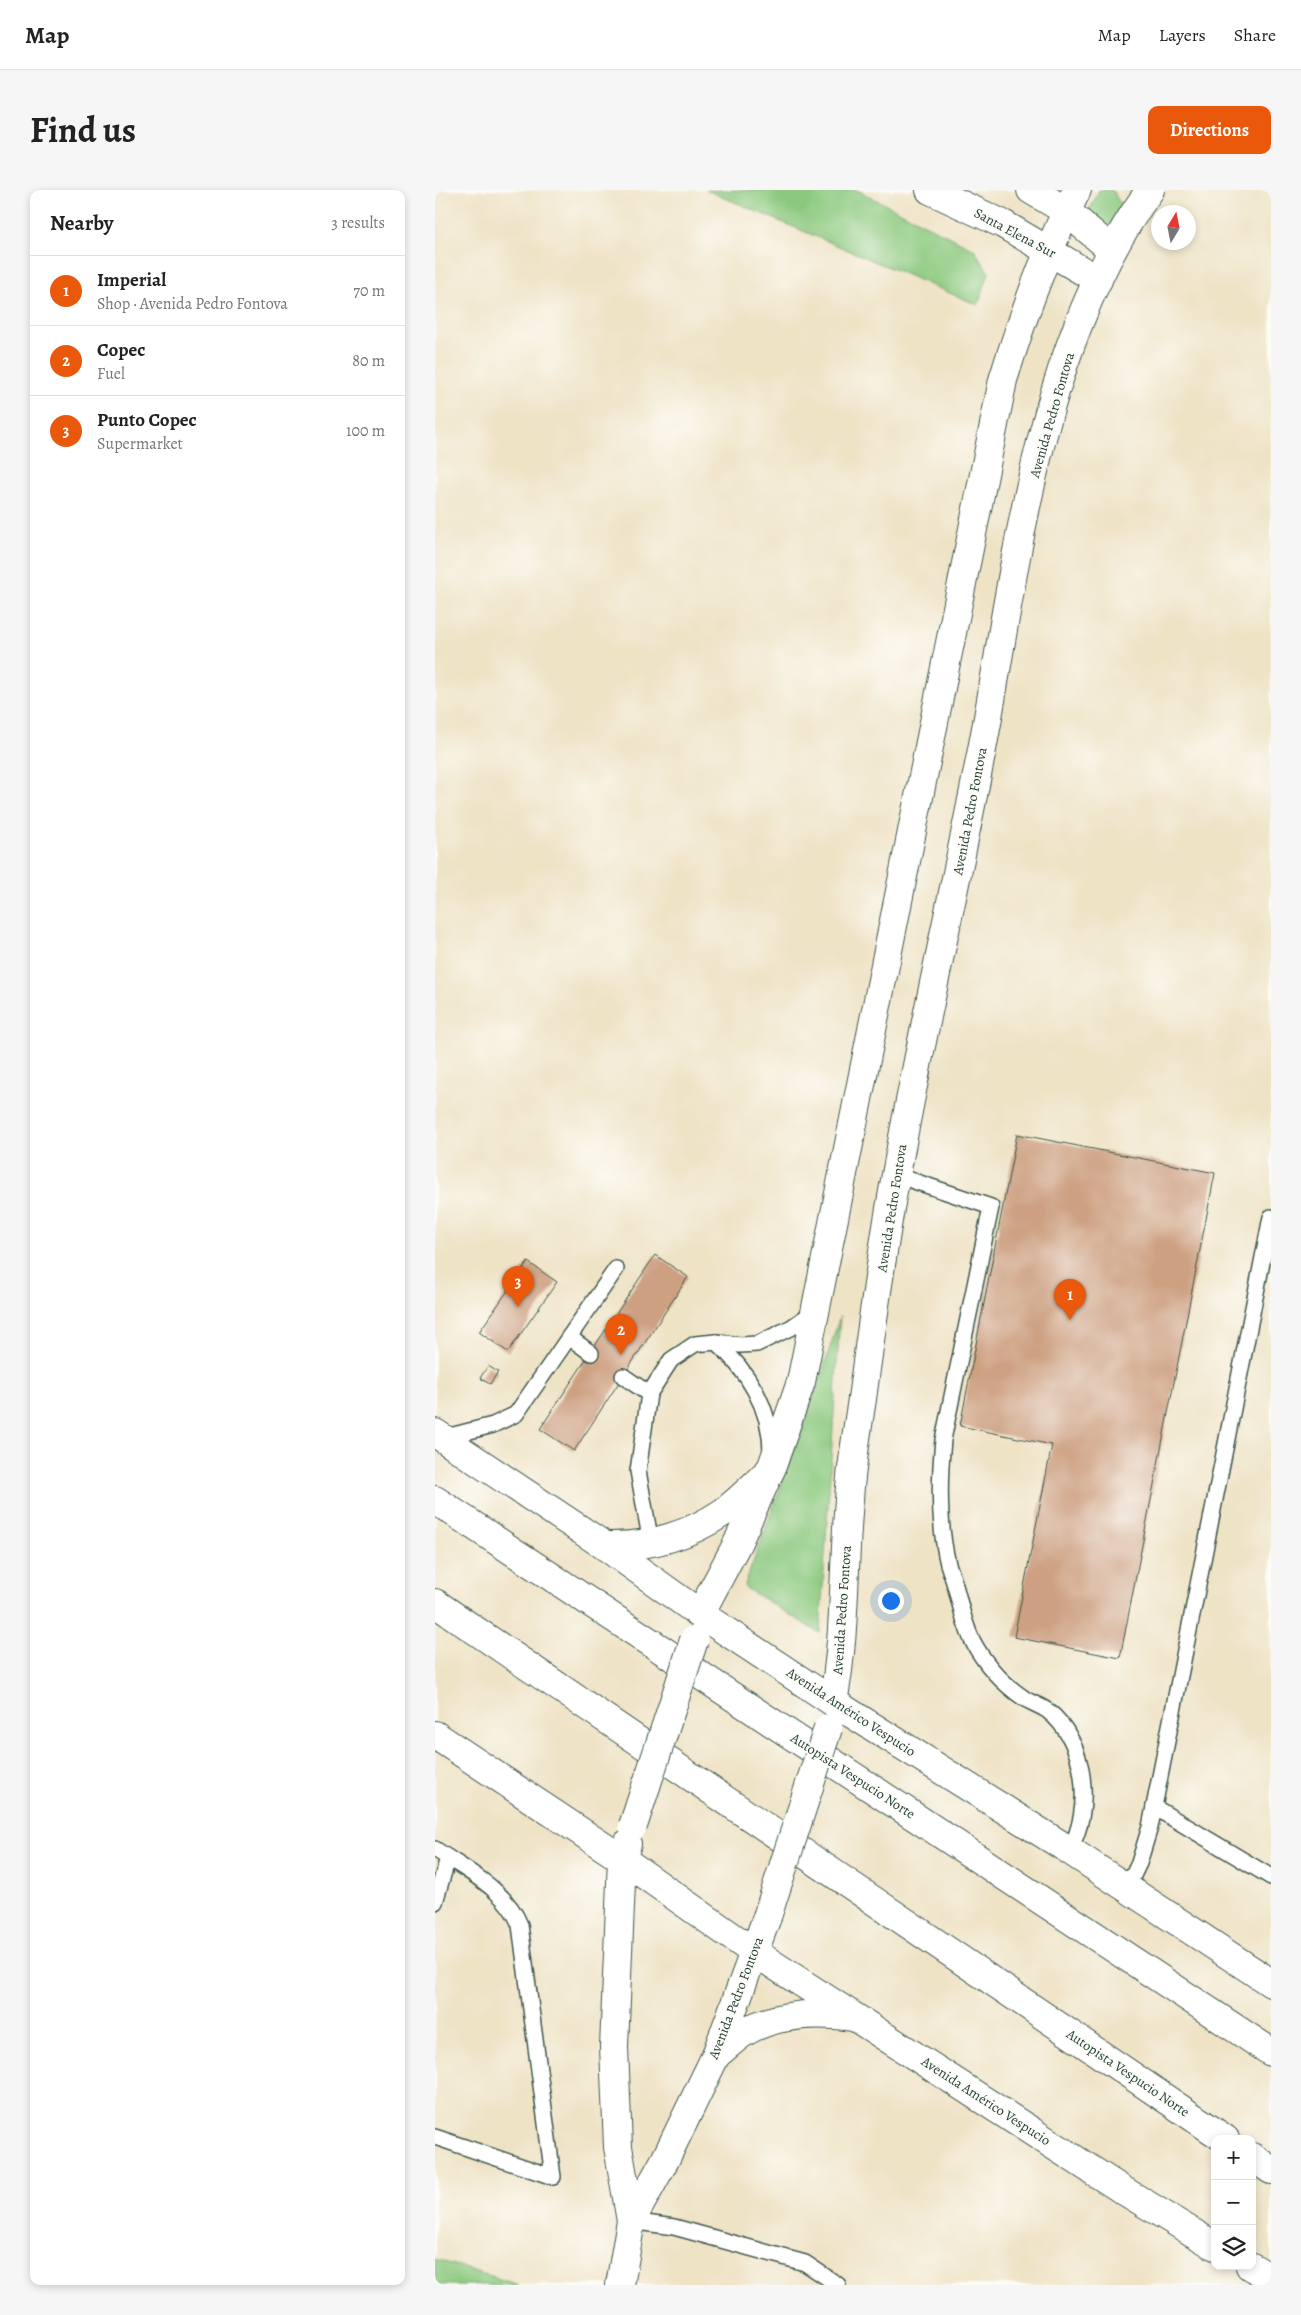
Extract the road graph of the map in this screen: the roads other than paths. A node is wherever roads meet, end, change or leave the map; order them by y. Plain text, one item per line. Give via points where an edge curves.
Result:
1 (930, 190) edge
2 (1031, 190) edge
3 (1150, 190) edge
4 (1071, 201) edge
5 (1112, 250) junction
6 (1049, 251) junction
7 (1098, 280) junction
8 (896, 1175) junction
9 (1271, 1217) edge
10 (616, 1269) dead end
11 (815, 1311) junction
12 (569, 1337) junction
13 (716, 1342) junction
14 (591, 1352) dead end
15 (623, 1376) dead end
16 (649, 1394) junction
17 (439, 1435) edge
18 (771, 1470) junction
19 (435, 1500) edge
20 (651, 1543) junction
21 (605, 1546) junction
22 (435, 1603) edge
23 (701, 1614) junction
24 (833, 1702) junction
25 (435, 1734) edge
26 (1154, 1807) junction
27 (435, 1849) edge
28 (1069, 1850) junction
29 (448, 1858) junction
30 (622, 1859) junction
31 (1271, 1877) edge
32 (1127, 1888) junction
33 (435, 1902) edge
34 (754, 1952) junction
35 (1271, 1983) edge
36 (858, 2018) junction
37 (1271, 2052) edge
38 (716, 2055) junction
39 (1219, 2135) edge
40 (435, 2137) edge
41 (1256, 2160) edge
42 (1271, 2170) edge
43 (631, 2221) junction
44 (1211, 2244) edge
45 (1256, 2269) edge
46 (1271, 2278) edge
47 (620, 2285) edge
48 (838, 2285) edge

1 - 6 main road, Santa Elena Sur via 1003,224
2 - 4 main road
3 - 5 main road, Avenida Pedro Fontova
4 - 5 main road
4 - 6 main road, Avenida Pedro Fontova
5 - 7 main road, Avenida Pedro Fontova
6 - 7 main road, Santa Elena Sur
6 - 11 main road, Avenida Pedro Fontova via 1003,380
7 - 8 main road, Avenida Pedro Fontova via 1066,360 1045,428 1029,497 972,806
8 - 24 main road, Avenida Pedro Fontova via 849,1499 842,1641
8 - 28 lane via 991,1207 943,1440 939,1509 948,1564 972,1640 1004,1683 1049,1712 1075,1750 1082,1772 1084,1796 1077,1832
9 - 26 lane
10 - 12 lane
11 - 13 lane via 792,1327 757,1344
11 - 18 main road, Avenida Pedro Fontova via 801,1382
12 - 14 lane
12 - 17 lane via 516,1414 493,1425
13 - 16 lane via 695,1344 671,1360
13 - 18 lane via 734,1358 760,1399 770,1438
15 - 16 lane
16 - 20 lane via 638,1471
17 - 21 main road, Avenida Américo Vespucio
18 - 20 main road via 723,1512 686,1534
18 - 23 main road, Avenida Pedro Fontova
19 - 37 main road, Autopista Vespucio Norte
20 - 21 main road
21 - 23 main road, Avenida Américo Vespucio
22 - 39 main road, Autopista Vespucio Norte
23 - 24 main road, Avenida Américo Vespucio
23 - 30 main road, Avenida Pedro Fontova, bridge
24 - 28 main road, Avenida Américo Vespucio
24 - 34 main road, Avenida Pedro Fontova, bridge via 828,1728
25 - 30 main road, Avenida Américo Vespucio
26 - 31 lane
26 - 32 lane via 1139,1863
27 - 29 lane
28 - 32 main road, Avenida Américo Vespucio
29 - 33 lane
29 - 40 lane via 499,1894 515,1913 520,1926 553,2177
30 - 34 main road, Avenida Américo Vespucio
30 - 43 main road, Avenida Pedro Fontova via 613,2048 618,2147
32 - 35 main road, Avenida Américo Vespucio
34 - 36 main road, Avenida Américo Vespucio
34 - 38 main road, Avenida Pedro Fontova
36 - 38 main road via 813,2014 777,2019 744,2033
36 - 44 main road, Avenida Américo Vespucio
38 - 43 main road, Avenida Pedro Fontova
41 - 42 main road
43 - 47 main road, Avenida Pedro Fontova
43 - 48 lane via 674,2227 805,2263
45 - 46 main road

